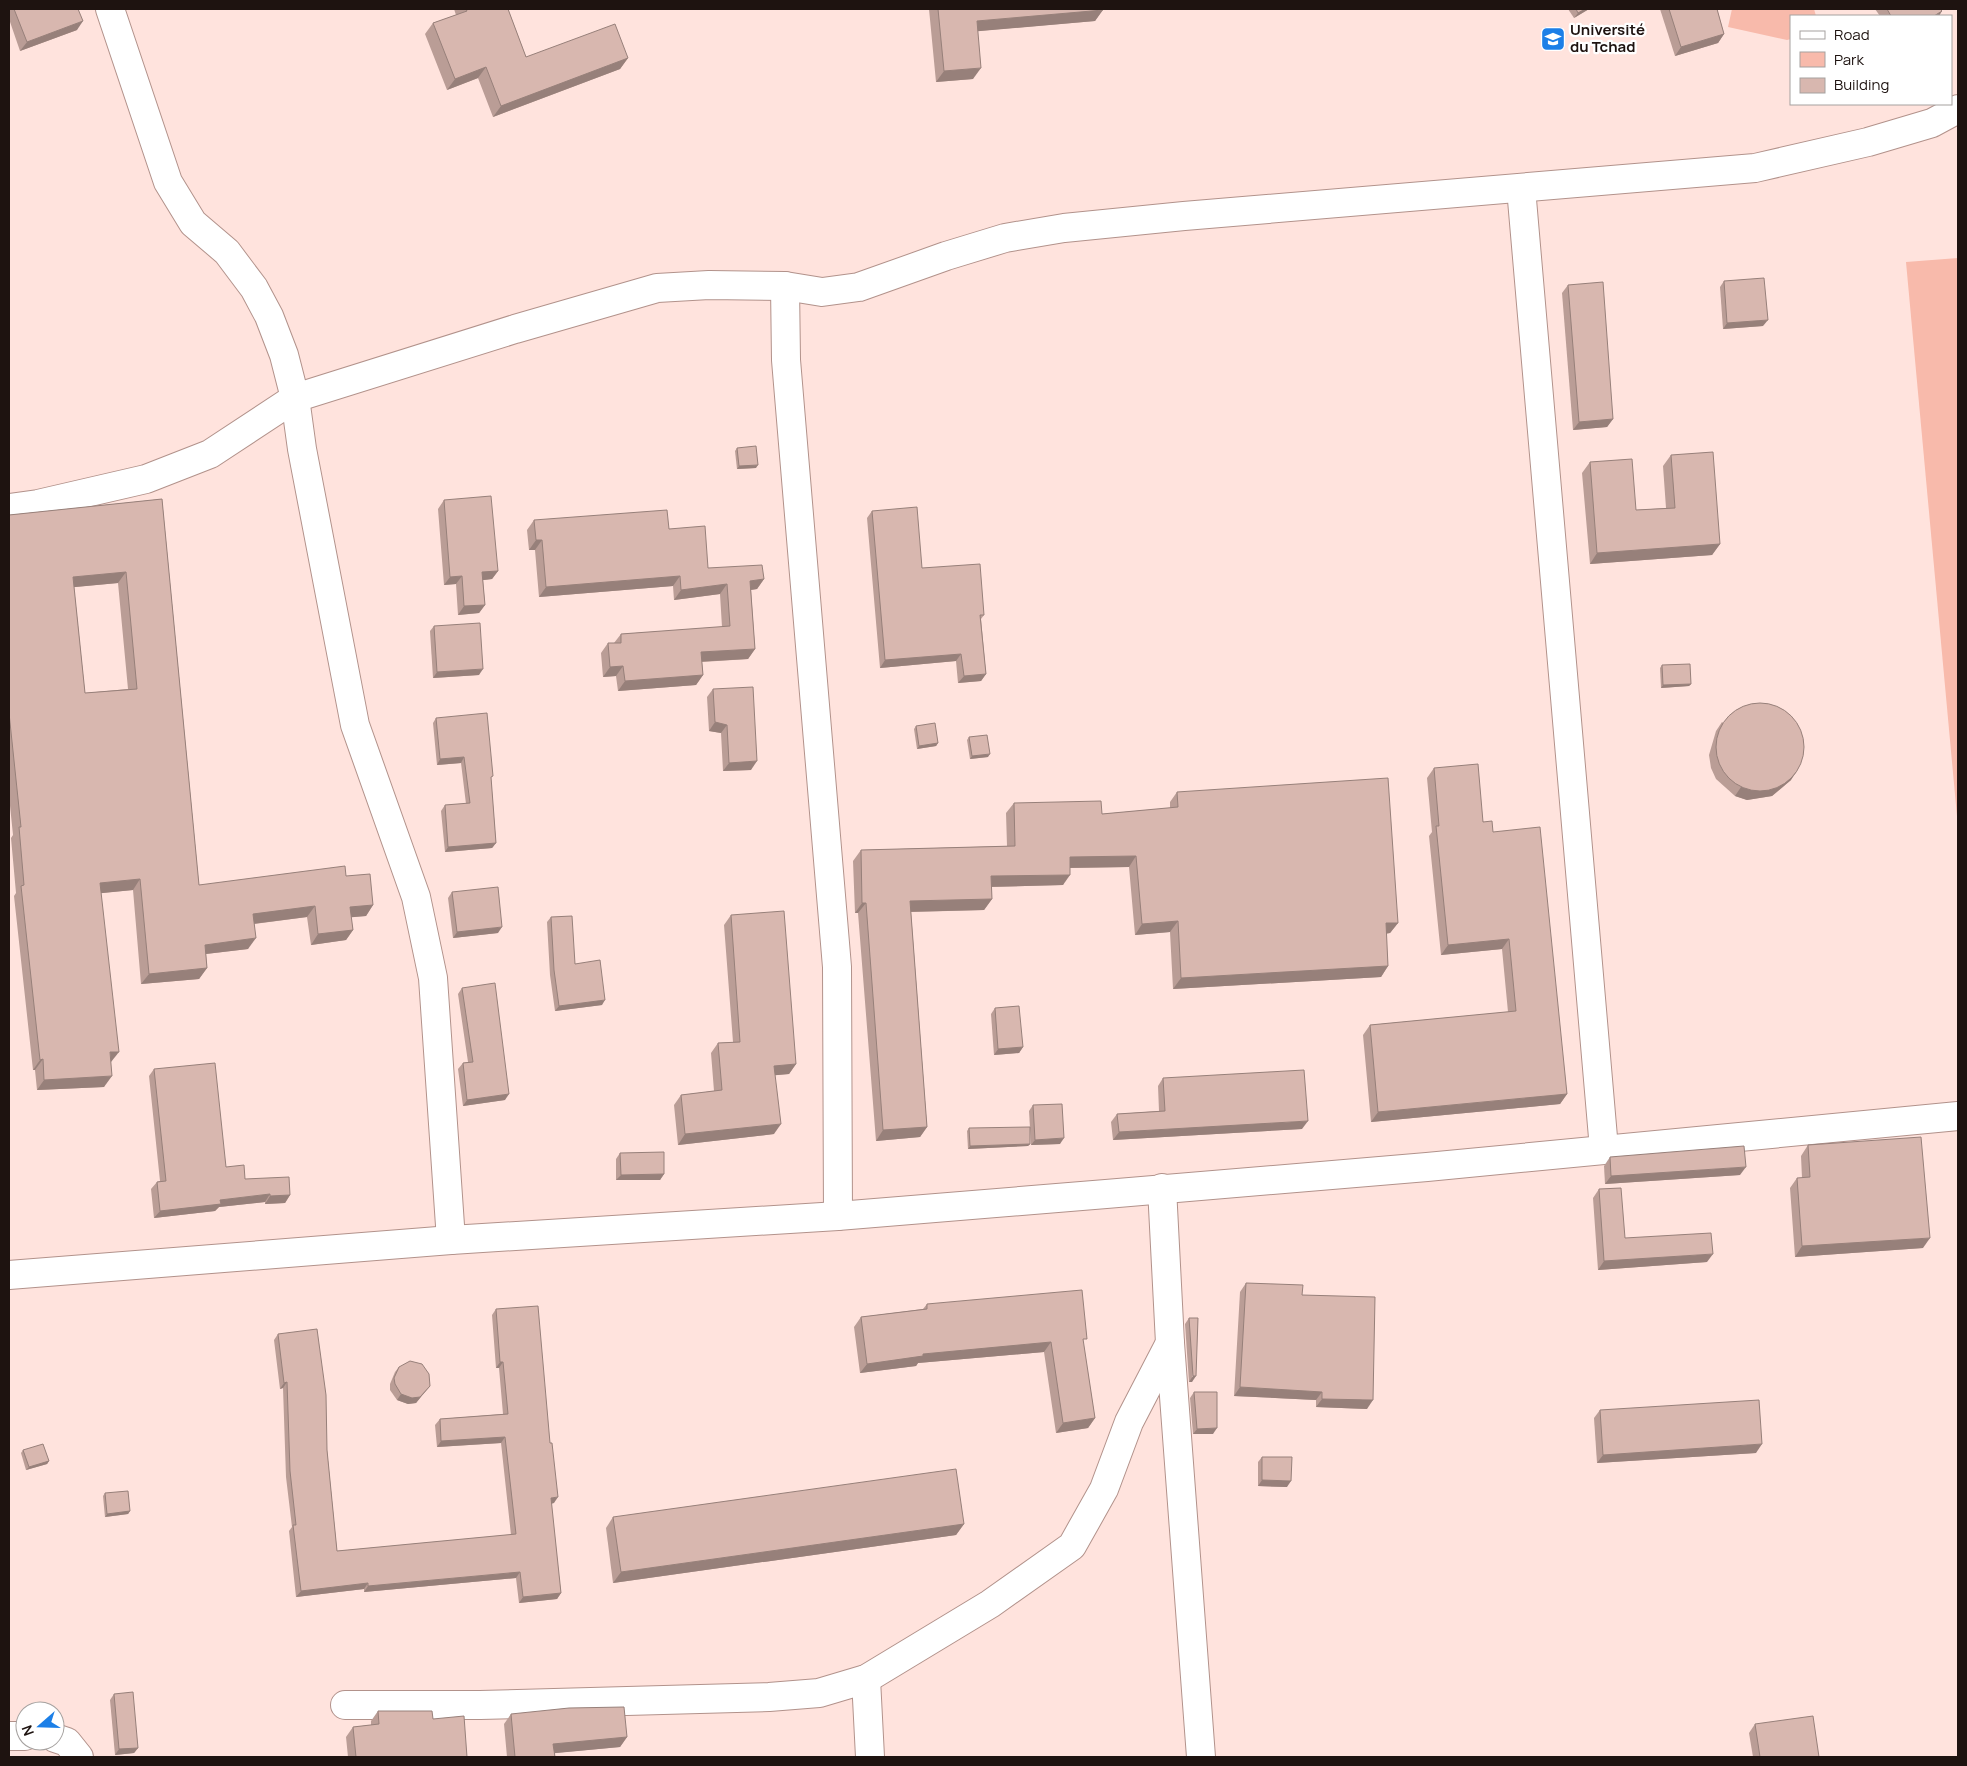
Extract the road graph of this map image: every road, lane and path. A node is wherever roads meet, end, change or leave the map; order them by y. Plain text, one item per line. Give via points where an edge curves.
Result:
1 (110, 9) edge
2 (1958, 109) edge
3 (1521, 188) junction
4 (784, 286) junction
5 (295, 398) junction
6 (9, 508) edge
7 (1958, 1116) edge
8 (1604, 1149) junction
9 (1162, 1188) junction
10 (838, 1216) junction
11 (451, 1240) junction
12 (9, 1275) edge
13 (1170, 1343) junction
14 (866, 1679) junction
15 (345, 1705) dead end
16 (65, 1741) edge
17 (78, 1757) edge
18 (870, 1757) edge
19 (1201, 1757) edge

1 - 5 street via 168,182 192,223 227,252 254,288 281,348
2 - 3 street via 1932,123 1868,142 1754,168
3 - 4 street via 1064,228 1005,238 859,287 822,292
3 - 8 street
4 - 5 street via 657,288
4 - 10 street via 786,360 837,968
5 - 6 street via 210,454 146,479
5 - 11 street via 355,725 416,897 433,978
7 - 8 street
8 - 9 street
9 - 10 street
9 - 13 street
10 - 11 street
11 - 12 street
13 - 14 street via 1129,1422 1104,1489 1072,1546 990,1604
13 - 19 street
14 - 15 street via 819,1692 769,1697 480,1705
14 - 18 street
16 - 17 street

